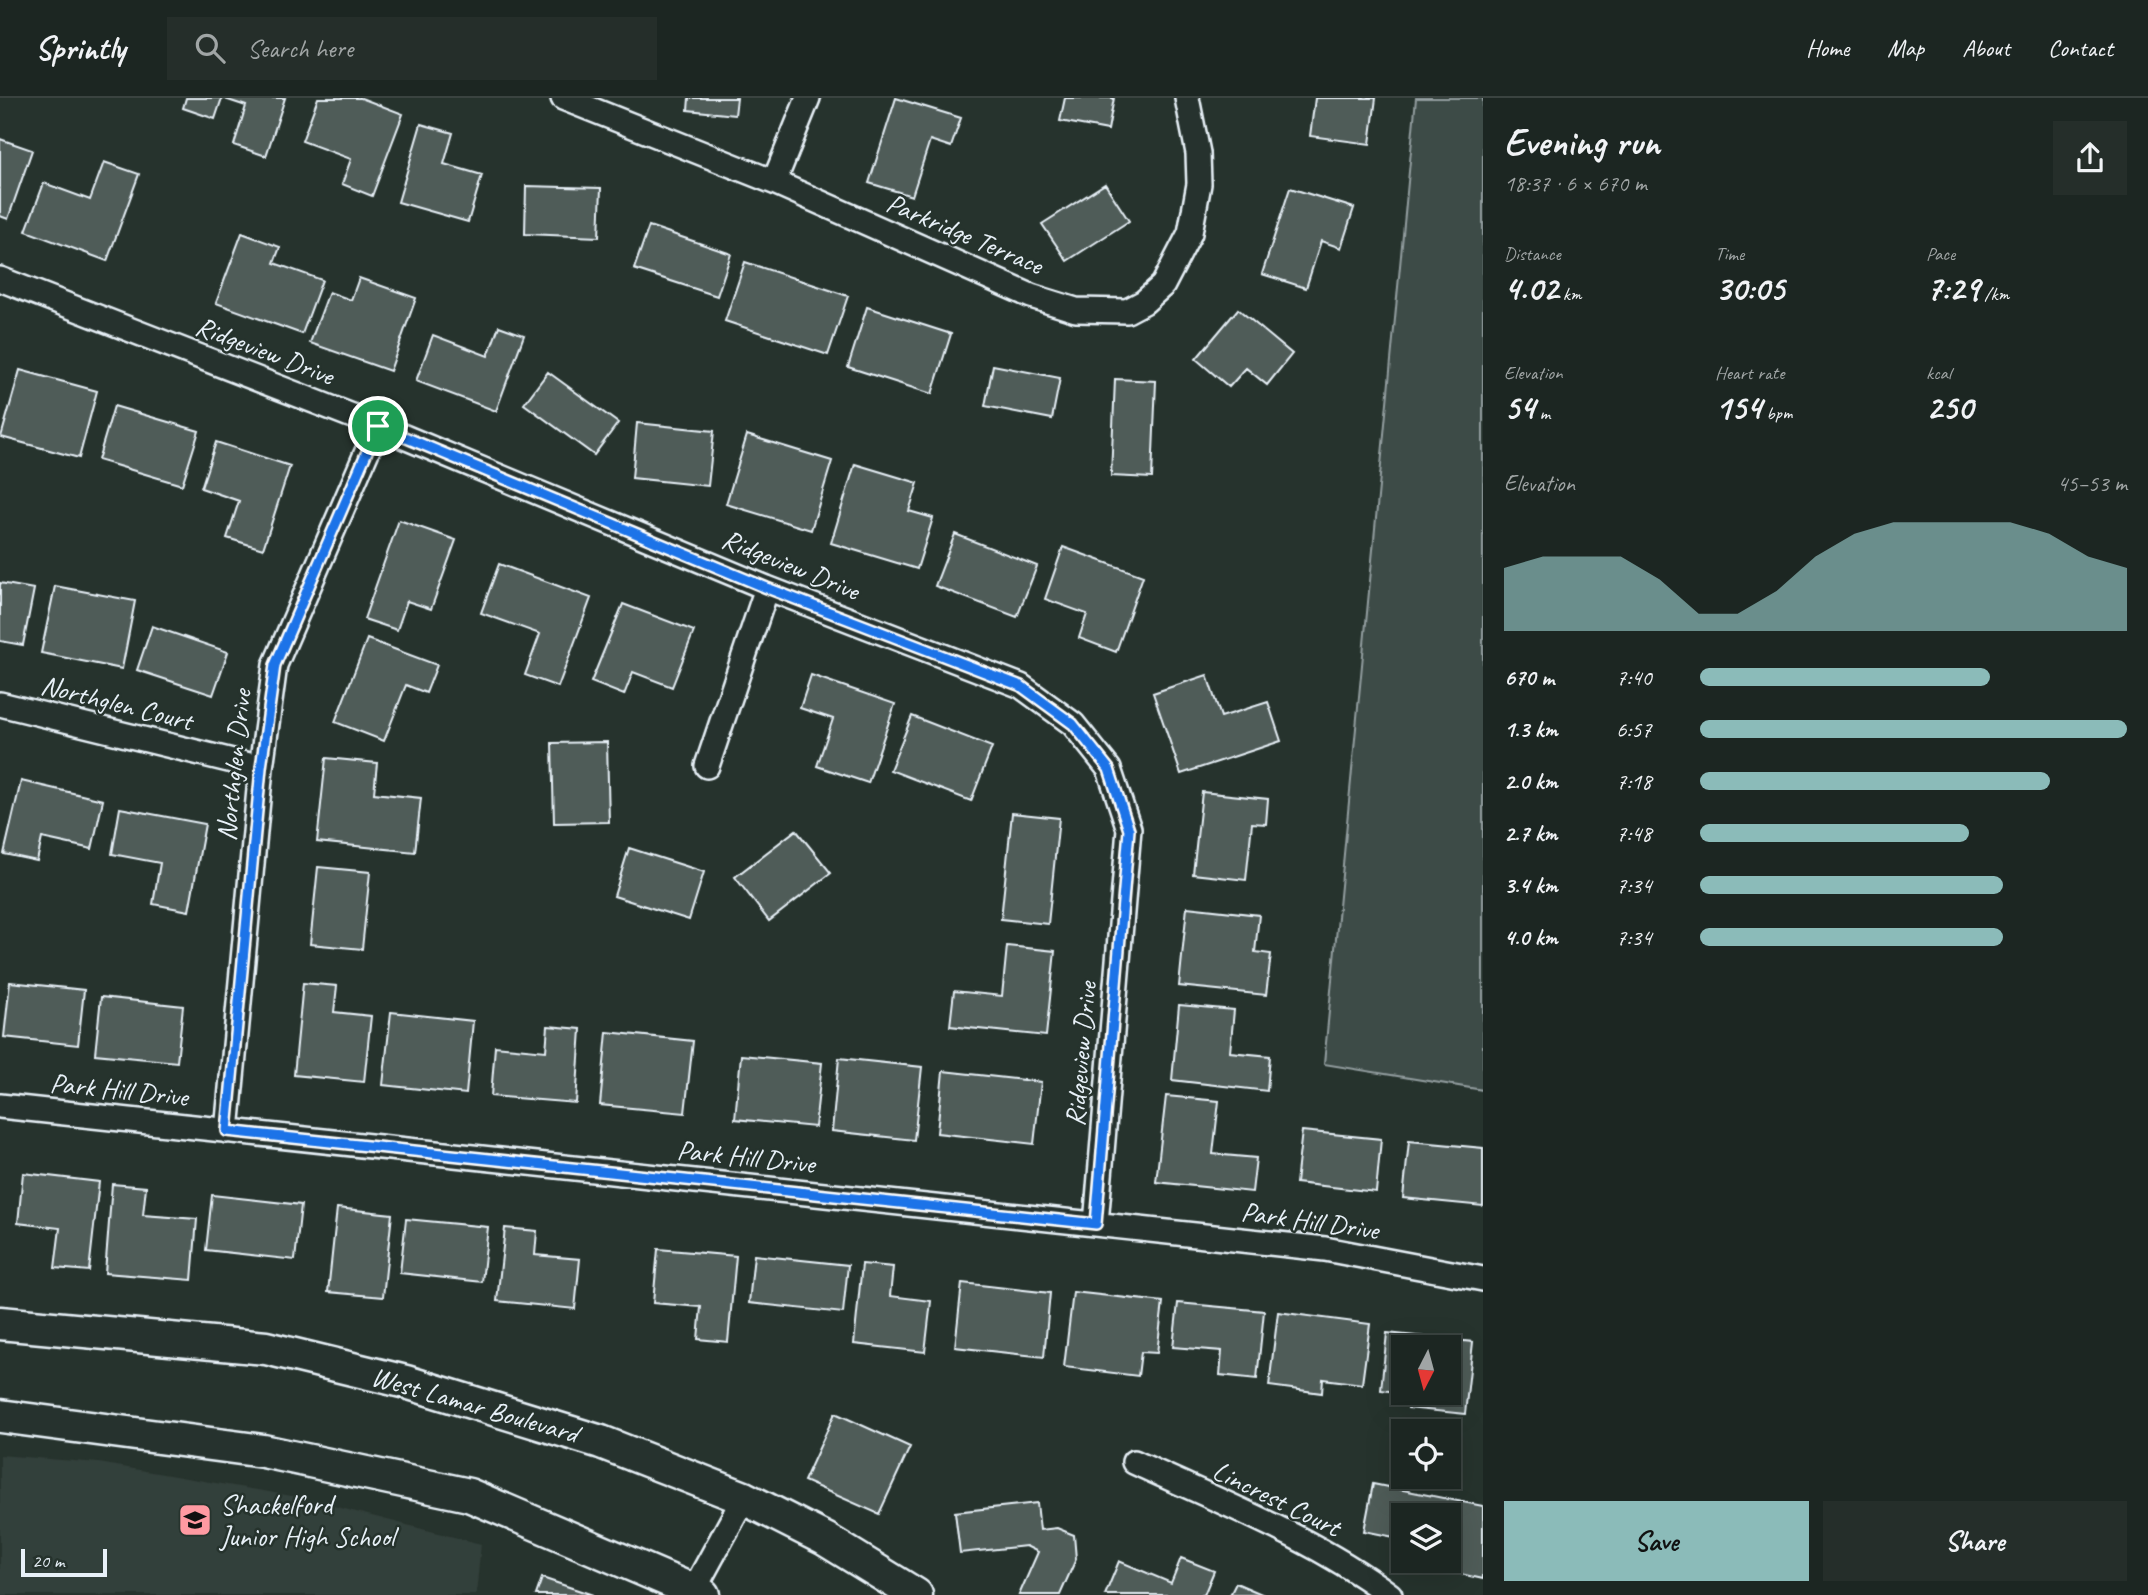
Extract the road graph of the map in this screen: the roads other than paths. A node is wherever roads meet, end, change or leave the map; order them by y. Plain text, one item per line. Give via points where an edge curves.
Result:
1 (563, 98) edge
2 (808, 98) edge
3 (1187, 98) edge
4 (774, 182) junction
5 (0, 279) edge
6 (378, 426) junction
7 (767, 588) junction
8 (0, 704) edge
9 (707, 766) dead end
10 (261, 768) junction
11 (0, 1106) edge
12 (227, 1131) junction
13 (1096, 1224) junction
14 (1483, 1279) edge
15 (0, 1323) edge
16 (0, 1416) edge
17 (1134, 1462) dead end
18 (744, 1498) junction
19 (696, 1593) edge
20 (916, 1595) edge
21 (1390, 1595) edge

1 - 4 street, Parkridge Terrace
2 - 4 street
3 - 4 street, Parkridge Terrace via 1199,184 1190,233 1163,285 1127,311 1076,310 1031,296
5 - 6 street, Ridgeview Drive
6 - 7 street, Ridgeview Drive
6 - 10 street, Northglen Drive via 275,665
7 - 9 street
7 - 13 street, Ridgeview Drive via 1021,686 1073,724 1109,769 1129,830
8 - 10 street, Northglen Court
10 - 12 street, Northglen Drive
11 - 12 street, Park Hill Drive
12 - 13 street, Park Hill Drive
13 - 14 street, Park Hill Drive via 1325,1249
15 - 18 main road, West Lamar Boulevard via 266,1348 406,1382 601,1442
16 - 19 main road via 263,1451 470,1495
17 - 21 street, Lincrest Court via 1278,1529
18 - 19 street
18 - 20 main road, West Lamar Boulevard via 825,1539

